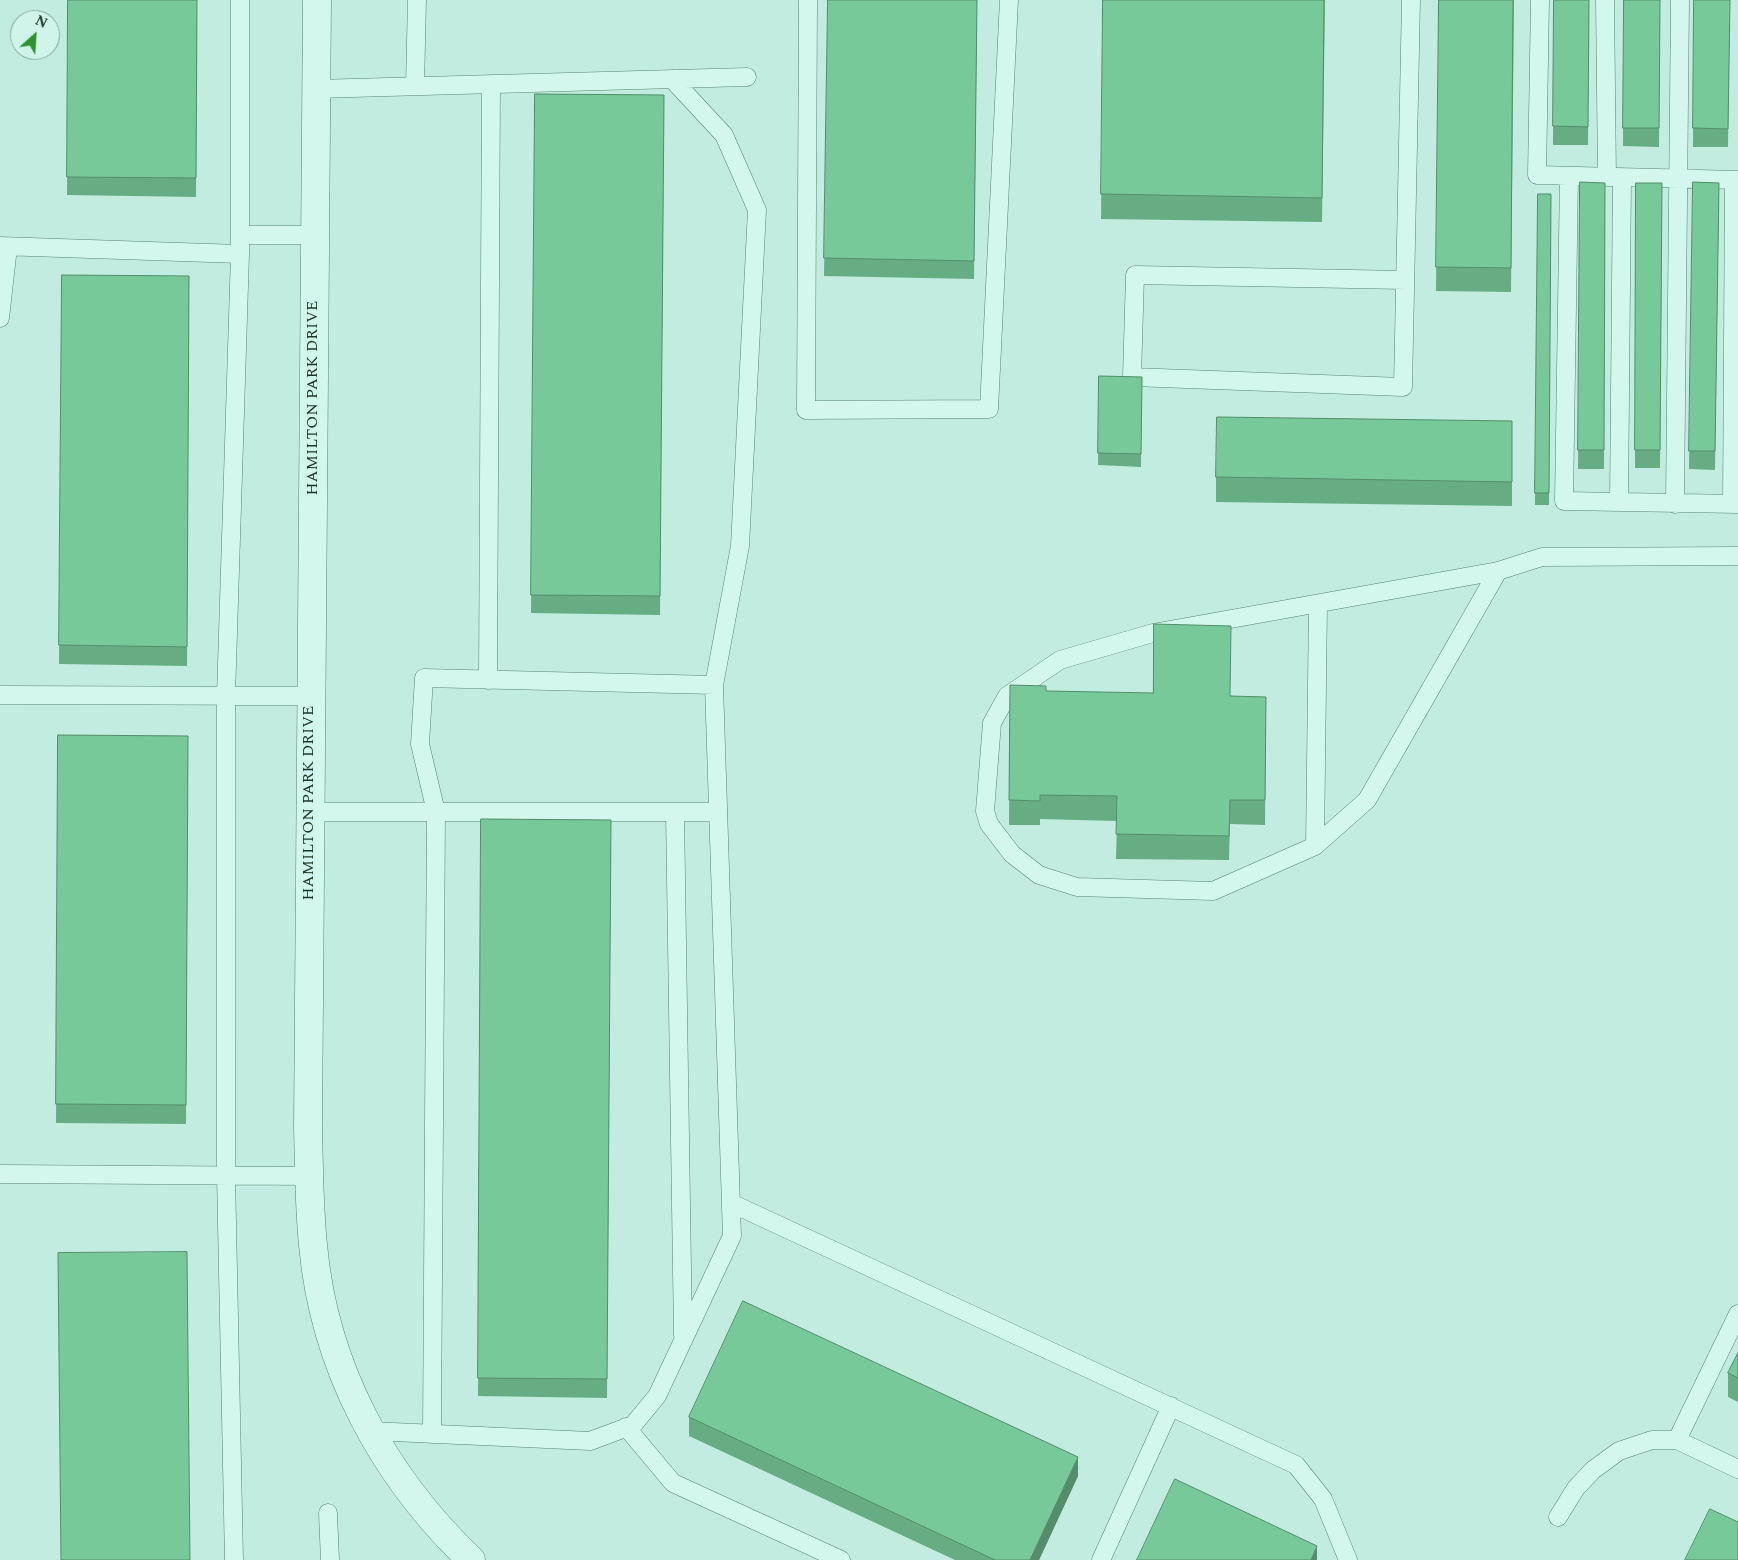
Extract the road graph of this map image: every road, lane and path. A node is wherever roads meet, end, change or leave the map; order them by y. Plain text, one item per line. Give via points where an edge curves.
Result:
1 (240, 0) edge
2 (317, 0) edge
3 (417, 0) edge
4 (808, 0) edge
5 (1009, 0) edge
6 (1411, 0) edge
7 (1540, 0) edge
8 (1606, 0) edge
9 (1680, 0) edge
10 (747, 77) dead end
11 (672, 79) junction
12 (491, 84) junction
13 (415, 86) junction
14 (316, 89) junction
15 (1569, 176) junction
16 (1614, 177) junction
17 (1678, 179) junction
18 (1736, 180) edge
19 (240, 235) junction
20 (315, 235) junction
21 (4, 246) edge
22 (240, 254) junction
23 (1405, 280) junction
24 (0, 318) edge
25 (1619, 502) junction
26 (1676, 504) junction
27 (1735, 504) edge
28 (1738, 556) edge
29 (1498, 572) junction
30 (1318, 604) junction
31 (488, 680) junction
32 (714, 685) junction
33 (0, 695) edge
34 (226, 696) junction
35 (311, 696) junction
36 (310, 812) junction
37 (436, 812) junction
38 (675, 812) junction
39 (718, 812) junction
40 (1316, 846) junction
41 (0, 1174) edge
42 (226, 1175) junction
43 (310, 1176) junction
44 (731, 1203) junction
45 (1738, 1314) edge
46 (683, 1341) junction
47 (1171, 1406) junction
48 (626, 1427) junction
49 (371, 1431) junction
50 (432, 1434) junction
51 (1677, 1440) junction
52 (1738, 1469) edge
53 (328, 1513) dead end
54 (1558, 1517) dead end
55 (234, 1560) edge
56 (330, 1560) edge
57 (471, 1560) edge
58 (841, 1560) edge
59 (1101, 1560) edge
60 (1348, 1560) edge

1 - 19 lane
2 - 14 street, HAMILTON PARK DRIVE
3 - 13 lane
4 - 5 lane via 806,410 989,408
6 - 23 lane
7 - 15 lane via 1537,175
8 - 16 lane
9 - 17 lane
10 - 11 lane
11 - 12 lane
11 - 32 lane via 724,135 757,210 740,546
12 - 13 lane
12 - 31 lane
13 - 14 lane
14 - 20 street, HAMILTON PARK DRIVE
15 - 16 lane
15 - 25 lane via 1564,502
16 - 17 lane
16 - 25 lane
17 - 18 lane
17 - 26 lane
18 - 27 lane
19 - 20 lane
19 - 22 lane
20 - 35 street, HAMILTON PARK DRIVE
21 - 22 lane
21 - 24 lane
22 - 34 lane
23 - 23 lane via 1135,275 1132,377 1403,387
25 - 26 lane
26 - 27 lane
28 - 29 lane via 1542,556
29 - 30 lane
29 - 40 lane via 1366,800
30 - 40 lane
30 - 40 lane via 1153,633 1060,660 1007,696 992,723 985,811 989,824 1012,854 1039,875 1077,887 1213,891
31 - 32 lane
31 - 37 lane via 424,678 420,744
32 - 39 lane
33 - 34 lane
34 - 35 lane
34 - 42 lane
35 - 36 street, HAMILTON PARK DRIVE
36 - 37 lane
36 - 43 street, HAMILTON PARK DRIVE
37 - 38 lane
37 - 50 lane
38 - 39 lane
38 - 46 lane
39 - 44 lane
41 - 42 lane
42 - 43 lane
42 - 55 lane
43 - 49 street, HAMILTON PARK DRIVE via 313,1245 334,1350 352,1396
44 - 46 lane via 732,1236
44 - 47 lane
45 - 51 lane
46 - 48 lane via 657,1396 633,1425
47 - 59 lane
47 - 60 lane via 1296,1464 1323,1499
48 - 50 lane via 590,1441
48 - 58 lane via 673,1482
49 - 50 lane
49 - 57 street, HAMILTON PARK DRIVE via 410,1493
51 - 52 lane
51 - 54 lane via 1652,1440 1619,1451 1593,1470 1576,1488
53 - 56 lane

